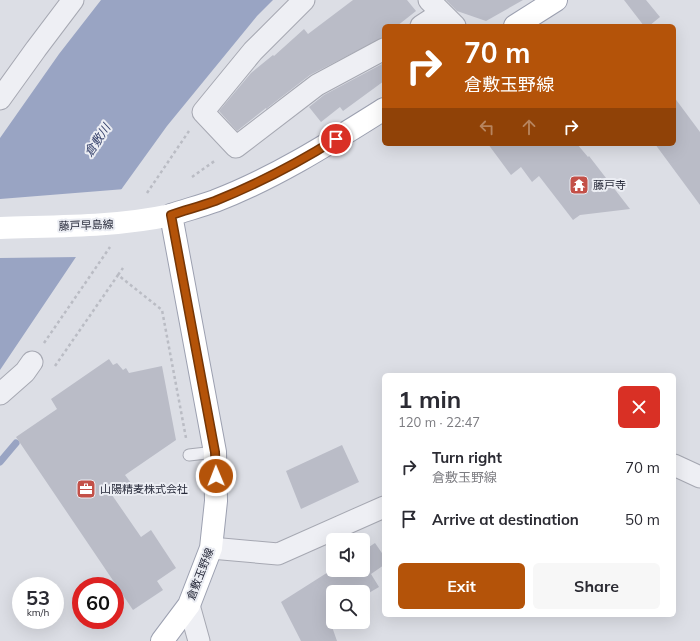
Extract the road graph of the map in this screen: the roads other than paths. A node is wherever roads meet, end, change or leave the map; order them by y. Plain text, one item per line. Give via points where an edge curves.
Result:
1 (74, 0) edge
2 (304, 0) edge
3 (556, 0) edge
4 (442, 13) edge
5 (424, 24) edge
6 (518, 24) edge
7 (382, 50) edge
8 (0, 99) edge
9 (382, 109) edge
10 (171, 215) junction
11 (0, 228) edge
12 (32, 362) road end
13 (0, 394) edge
14 (215, 452) junction
15 (189, 455) road end
16 (676, 466) edge
17 (700, 477) edge
18 (382, 508) edge
19 (212, 548) junction
20 (188, 605) junction
21 (162, 641) edge
22 (199, 641) edge

1 - 8 street
2 - 7 street via 253,51 203,112 236,147 317,85
3 - 6 main road
4 - 5 street
9 - 10 main road via 312,154 215,201
10 - 11 main road, 藤戸早島線 via 112,224
10 - 14 main road, 倉敷玉野線
12 - 13 street via 25,372
14 - 15 lane
14 - 19 main road, 倉敷玉野線 via 216,501
16 - 17 street
18 - 19 street via 278,554
19 - 20 main road, 倉敷玉野線
20 - 21 main road, 倉敷玉野線
20 - 22 street

